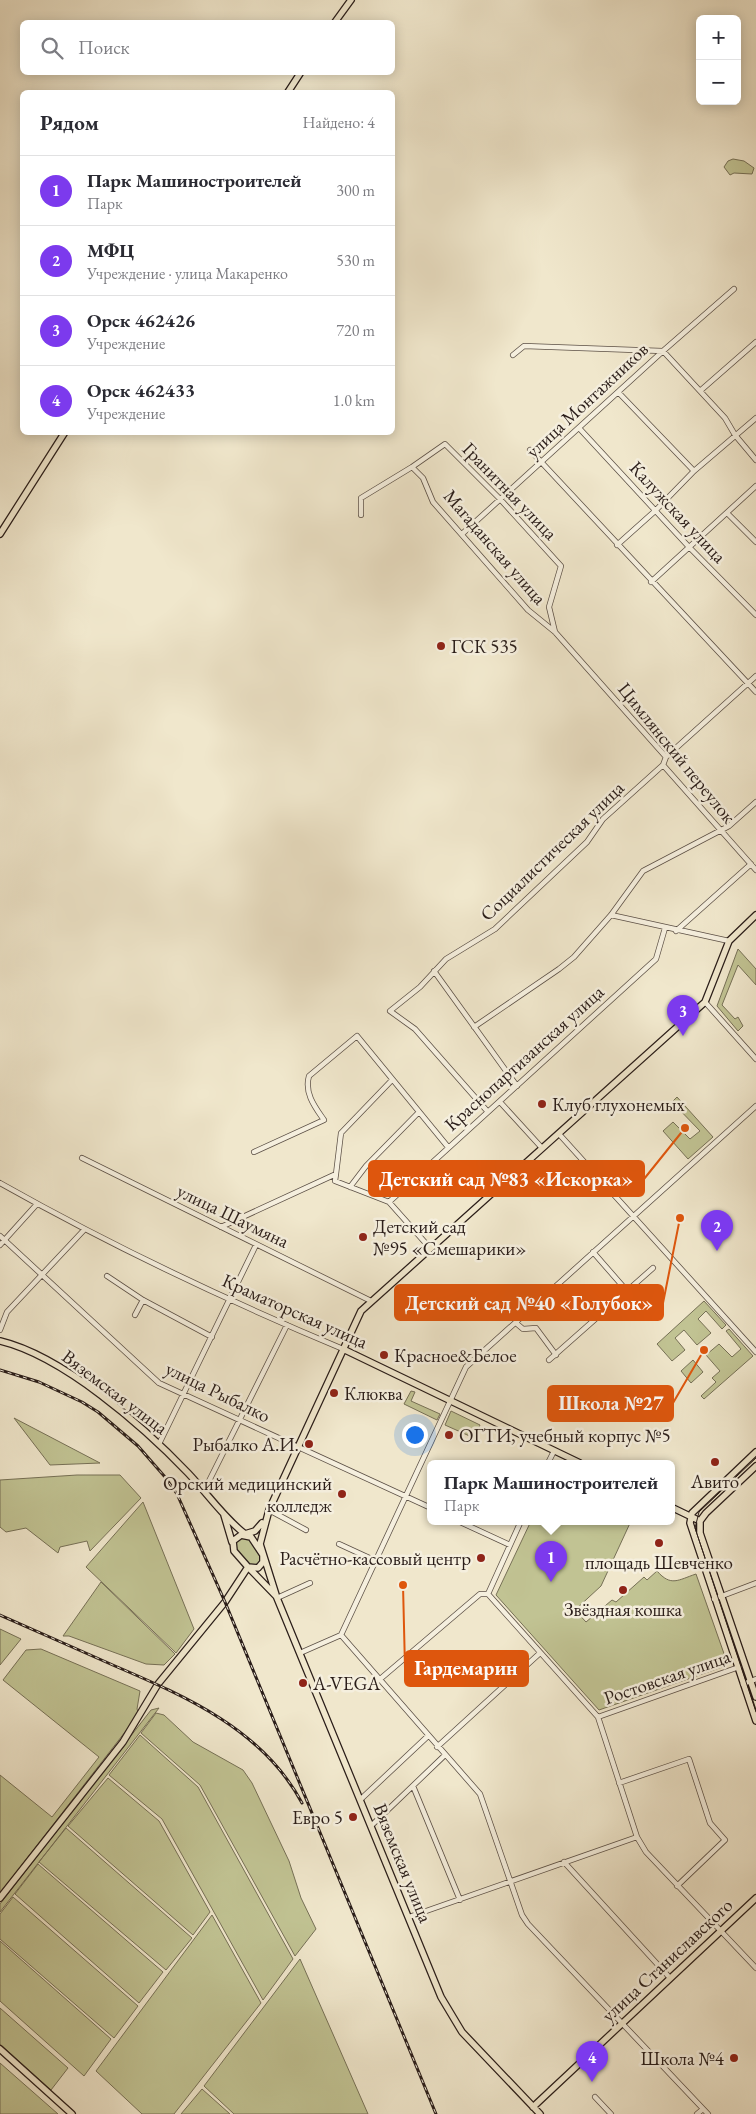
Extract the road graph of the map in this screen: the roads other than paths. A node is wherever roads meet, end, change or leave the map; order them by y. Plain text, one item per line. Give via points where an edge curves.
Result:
1 (351, 0) edge
2 (336, 20) edge
3 (299, 75) edge
4 (289, 90) edge
5 (734, 289) dead end
6 (756, 342) edge
7 (663, 351) junction
8 (513, 355) dead end
9 (700, 391) junction
10 (618, 392) junction
11 (756, 418) edge
12 (579, 428) junction
13 (63, 435) edge
14 (735, 435) junction
15 (530, 450) dead end
16 (756, 460) edge
17 (542, 462) junction
18 (412, 468) junction
19 (694, 471) junction
20 (756, 486) edge
21 (500, 499) junction
22 (655, 511) junction
23 (727, 513) junction
24 (361, 515) dead end
25 (0, 534) edge
26 (462, 534) junction
27 (756, 542) edge
28 (617, 545) junction
29 (689, 547) junction
30 (651, 582) junction
31 (756, 615) edge
32 (555, 632) junction
33 (756, 676) edge
34 (747, 683) junction
35 (756, 692) edge
36 (666, 757) junction
37 (662, 765) junction
38 (756, 802) edge
39 (720, 829) junction
40 (751, 864) junction
41 (756, 870) edge
42 (611, 915) junction
43 (756, 915) edge
44 (666, 928) junction
45 (676, 930) junction
46 (729, 941) junction
47 (434, 971) junction
48 (705, 1002) junction
49 (474, 1027) junction
50 (756, 1059) edge
51 (392, 1080) junction
52 (517, 1086) junction
53 (500, 1102) junction
54 (756, 1106) edge
55 (419, 1112) junction
56 (488, 1112) junction
57 (559, 1134) junction
58 (448, 1147) junction
59 (542, 1148) junction
60 (254, 1152) dead end
61 (82, 1158) dead end
62 (336, 1174) junction
63 (0, 1183) edge
64 (350, 1187) junction
65 (389, 1202) junction
66 (38, 1204) junction
67 (634, 1216) junction
68 (221, 1227) junction
69 (84, 1230) junction
70 (0, 1236) edge
71 (4, 1240) junction
72 (0, 1244) edge
73 (256, 1245) junction
74 (430, 1248) junction
75 (593, 1252) junction
76 (653, 1268) dead end
77 (42, 1274) junction
78 (107, 1276) dead end
79 (627, 1291) junction
80 (230, 1299) junction
81 (143, 1300) junction
82 (371, 1301) junction
83 (135, 1315) dead end
84 (516, 1323) junction
85 (287, 1326) junction
86 (0, 1330) edge
87 (212, 1337) junction
88 (0, 1341) edge
89 (343, 1349) junction
90 (756, 1352) edge
91 (556, 1355) junction
92 (550, 1360) dead end
93 (184, 1396) junction
94 (452, 1401) junction
95 (240, 1421) junction
96 (159, 1444) junction
97 (299, 1446) junction
98 (554, 1451) junction
99 (756, 1452) edge
100 (550, 1460) edge
101 (574, 1460) edge
102 (756, 1466) edge
103 (740, 1467) junction
104 (748, 1474) junction
105 (204, 1491) junction
106 (406, 1497) junction
107 (427, 1506) edge
108 (219, 1507) junction
109 (675, 1509) edge
110 (269, 1510) junction
111 (690, 1517) junction
112 (700, 1521) junction
113 (467, 1525) edge
114 (519, 1525) edge
115 (306, 1530) dead end
116 (245, 1534) junction
117 (338, 1544) dead end
118 (232, 1545) junction
119 (510, 1545) junction
120 (705, 1547) junction
121 (698, 1550) junction
122 (263, 1556) junction
123 (376, 1561) junction
124 (248, 1567) junction
125 (756, 1583) edge
126 (310, 1584) dead end
127 (488, 1594) junction
128 (722, 1596) junction
129 (278, 1598) junction
130 (714, 1599) junction
131 (341, 1635) junction
132 (300, 1654) junction
133 (540, 1654) junction
134 (742, 1654) junction
135 (734, 1657) junction
136 (745, 1665) junction
137 (738, 1668) junction
138 (378, 1680) junction
139 (753, 1682) edge
140 (744, 1686) junction
141 (756, 1697) edge
142 (598, 1717) junction
143 (756, 1718) edge
144 (428, 1736) junction
145 (437, 1747) junction
146 (445, 1755) junction
147 (619, 1783) junction
148 (413, 1786) junction
149 (361, 1799) junction
150 (372, 1825) junction
151 (637, 1837) junction
152 (564, 1862) junction
153 (512, 1881) junction
154 (677, 1886) junction
155 (0, 1898) edge
156 (756, 1898) edge
157 (460, 1900) junction
158 (409, 1917) junction
159 (720, 1931) junction
160 (756, 1968) edge
161 (670, 1978) junction
162 (622, 2024) junction
163 (0, 2049) edge
164 (595, 2097) dead end
165 (533, 2107) junction
166 (703, 2109) junction
167 (72, 2114) edge
168 (540, 2114) edge
169 (611, 2114) edge
170 (698, 2114) edge
171 (708, 2114) edge

1 - 2 main road
3 - 4 main road
5 - 7 street, улица Монтажников
6 - 9 street
7 - 8 street via 524,346
7 - 9 street
7 - 10 street, улица Монтажников
9 - 14 street via 725,418
10 - 12 street, улица Монтажников
10 - 19 street
11 - 14 street
12 - 17 street, улица Монтажников
12 - 22 street, Калужская улица
13 - 25 main road
14 - 16 street
14 - 19 street
15 - 17 street
17 - 21 street, улица Монтажников
17 - 28 street
18 - 21 street, Гранитная улица via 445,444
18 - 24 street via 361,498
18 - 26 street, Магаданская улица via 423,478 433,502
19 - 22 street
20 - 23 street
21 - 26 street, улица Монтажников
21 - 32 street, Гранитная улица via 561,566 549,607
22 - 28 street
22 - 29 street, Калужская улица
23 - 27 street
23 - 29 street
26 - 32 street, Магаданская улица via 528,610
28 - 30 street
29 - 30 street
29 - 31 street, Калужская улица
30 - 34 street
32 - 36 street, Цимлянский переулок
33 - 34 street
34 - 35 street
34 - 36 street
36 - 37 street, Цимлянский переулок
37 - 39 street, Цимлянский переулок
37 - 47 street, Социалистическая улица via 604,819 588,842 495,928 446,959
38 - 39 street via 729,826
39 - 40 street, Цимлянский переулок
39 - 42 street via 643,871
40 - 41 street, Цимлянский переулок
40 - 45 street
42 - 44 street
42 - 49 street via 583,948 559,969
43 - 46 main road
44 - 45 street
44 - 52 street, Краснопартизанская улица via 656,959
45 - 46 street
46 - 48 main road
47 - 49 street
47 - 56 street, Социалистическая улица via 390,1011 415,1029
48 - 50 street
48 - 57 main road
49 - 52 street
51 - 55 street
51 - 60 street via 357,1036 309,1076 311,1102 324,1120
51 - 62 street via 341,1134
52 - 53 street, Краснопартизанская улица
53 - 56 street, Краснопартизанская улица
53 - 59 street
54 - 67 street
55 - 58 street
55 - 64 street
56 - 58 street, Краснопартизанская улица
57 - 59 main road
57 - 67 street
58 - 65 street, Краснопартизанская улица
59 - 74 main road
61 - 68 street, улица Шаумяна
62 - 64 street via 335,1180
62 - 68 street
63 - 66 street, Краматорская улица
64 - 65 street
65 - 74 street
66 - 69 street, Краматорская улица
66 - 71 street
67 - 75 street
67 - 90 street
68 - 73 street, улица Шаумяна
69 - 77 street
69 - 80 street, Краматорская улица
70 - 71 street, улица Рыбалко
71 - 72 street
71 - 77 street, улица Рыбалко
73 - 80 street
73 - 82 street, улица Шаумяна
74 - 82 main road
75 - 79 street
75 - 84 street
76 - 79 street
77 - 86 street via 7,1312
77 - 93 street, улица Рыбалко via 159,1383
78 - 81 street
79 - 91 street
80 - 85 street, Краматорская улица
80 - 87 street
81 - 83 street
81 - 87 street
82 - 89 main road via 361,1311
84 - 91 street via 529,1330 536,1328
84 - 94 street via 466,1368
85 - 89 street, Краматорская улица
85 - 95 street
87 - 93 street
88 - 96 main road, Вяземская улица via 52,1362
89 - 94 main road, Краматорская улица
89 - 97 main road
91 - 92 street
93 - 95 street, улица Рыбалко
93 - 96 street
94 - 98 main road, Краматорская улица
94 - 106 street
95 - 97 street, улица Рыбалко
95 - 105 street
96 - 105 main road, Вяземская улица
97 - 106 street, улица Рыбалко
97 - 110 main road
98 - 100 street
98 - 101 main road, Краматорская улица
99 - 103 main road
102 - 104 main road
103 - 104 street
103 - 111 main road
104 - 112 main road
105 - 108 main road, Вяземская улица
106 - 107 street, улица Рыбалко
106 - 123 street
108 - 116 main road, Вяземская улица
108 - 118 main road via 228,1525
109 - 111 main road
110 - 115 street
110 - 116 main road via 259,1528
110 - 122 main road via 259,1540
111 - 112 main road
111 - 121 main road
112 - 120 main road
113 - 119 street
114 - 119 street
116 - 118 main road via 236,1536
116 - 122 main road, Вяземская улица via 252,1538
117 - 123 street
118 - 124 main road
119 - 127 street
120 - 121 street
120 - 128 main road
121 - 130 main road
122 - 124 main road via 264,1562 260,1567
122 - 129 main road, Вяземская улица
123 - 131 street
124 - 129 main road
124 - 155 main road via 225,1602 158,1684 123,1742
125 - 128 street
126 - 129 street
127 - 133 street
127 - 138 street via 480,1594
128 - 130 street
128 - 134 main road
129 - 132 main road, Вяземская улица
130 - 135 main road
131 - 132 street
131 - 138 street
132 - 149 main road, Вяземская улица
133 - 142 street
133 - 145 street
134 - 135 street
134 - 136 main road
135 - 137 main road
136 - 137 street, Ростовская улица
136 - 139 main road
137 - 140 main road
137 - 142 street, Ростовская улица
138 - 144 street
139 - 140 street
139 - 141 main road
140 - 143 main road
142 - 147 street
144 - 145 street
144 - 149 street
145 - 146 street
146 - 148 street
146 - 153 street via 480,1794
147 - 151 street
147 - 154 street via 690,1759 710,1823 725,1840
148 - 150 street
148 - 157 street
149 - 150 main road, Вяземская улица
150 - 158 main road, Вяземская улица
151 - 152 street
151 - 154 street via 646,1852
152 - 153 street
152 - 161 street
153 - 157 street
153 - 162 street via 528,1924
154 - 159 street
156 - 159 main road, улица Станиславского
157 - 158 street
158 - 165 main road, Вяземская улица via 441,1997 462,2032
159 - 160 street
159 - 161 main road, улица Станиславского
161 - 162 main road, улица Станиславского
162 - 165 main road, улица Станиславского
162 - 166 street
163 - 167 main road
164 - 169 street
165 - 168 main road, Вяземская улица
166 - 170 street
166 - 171 street

